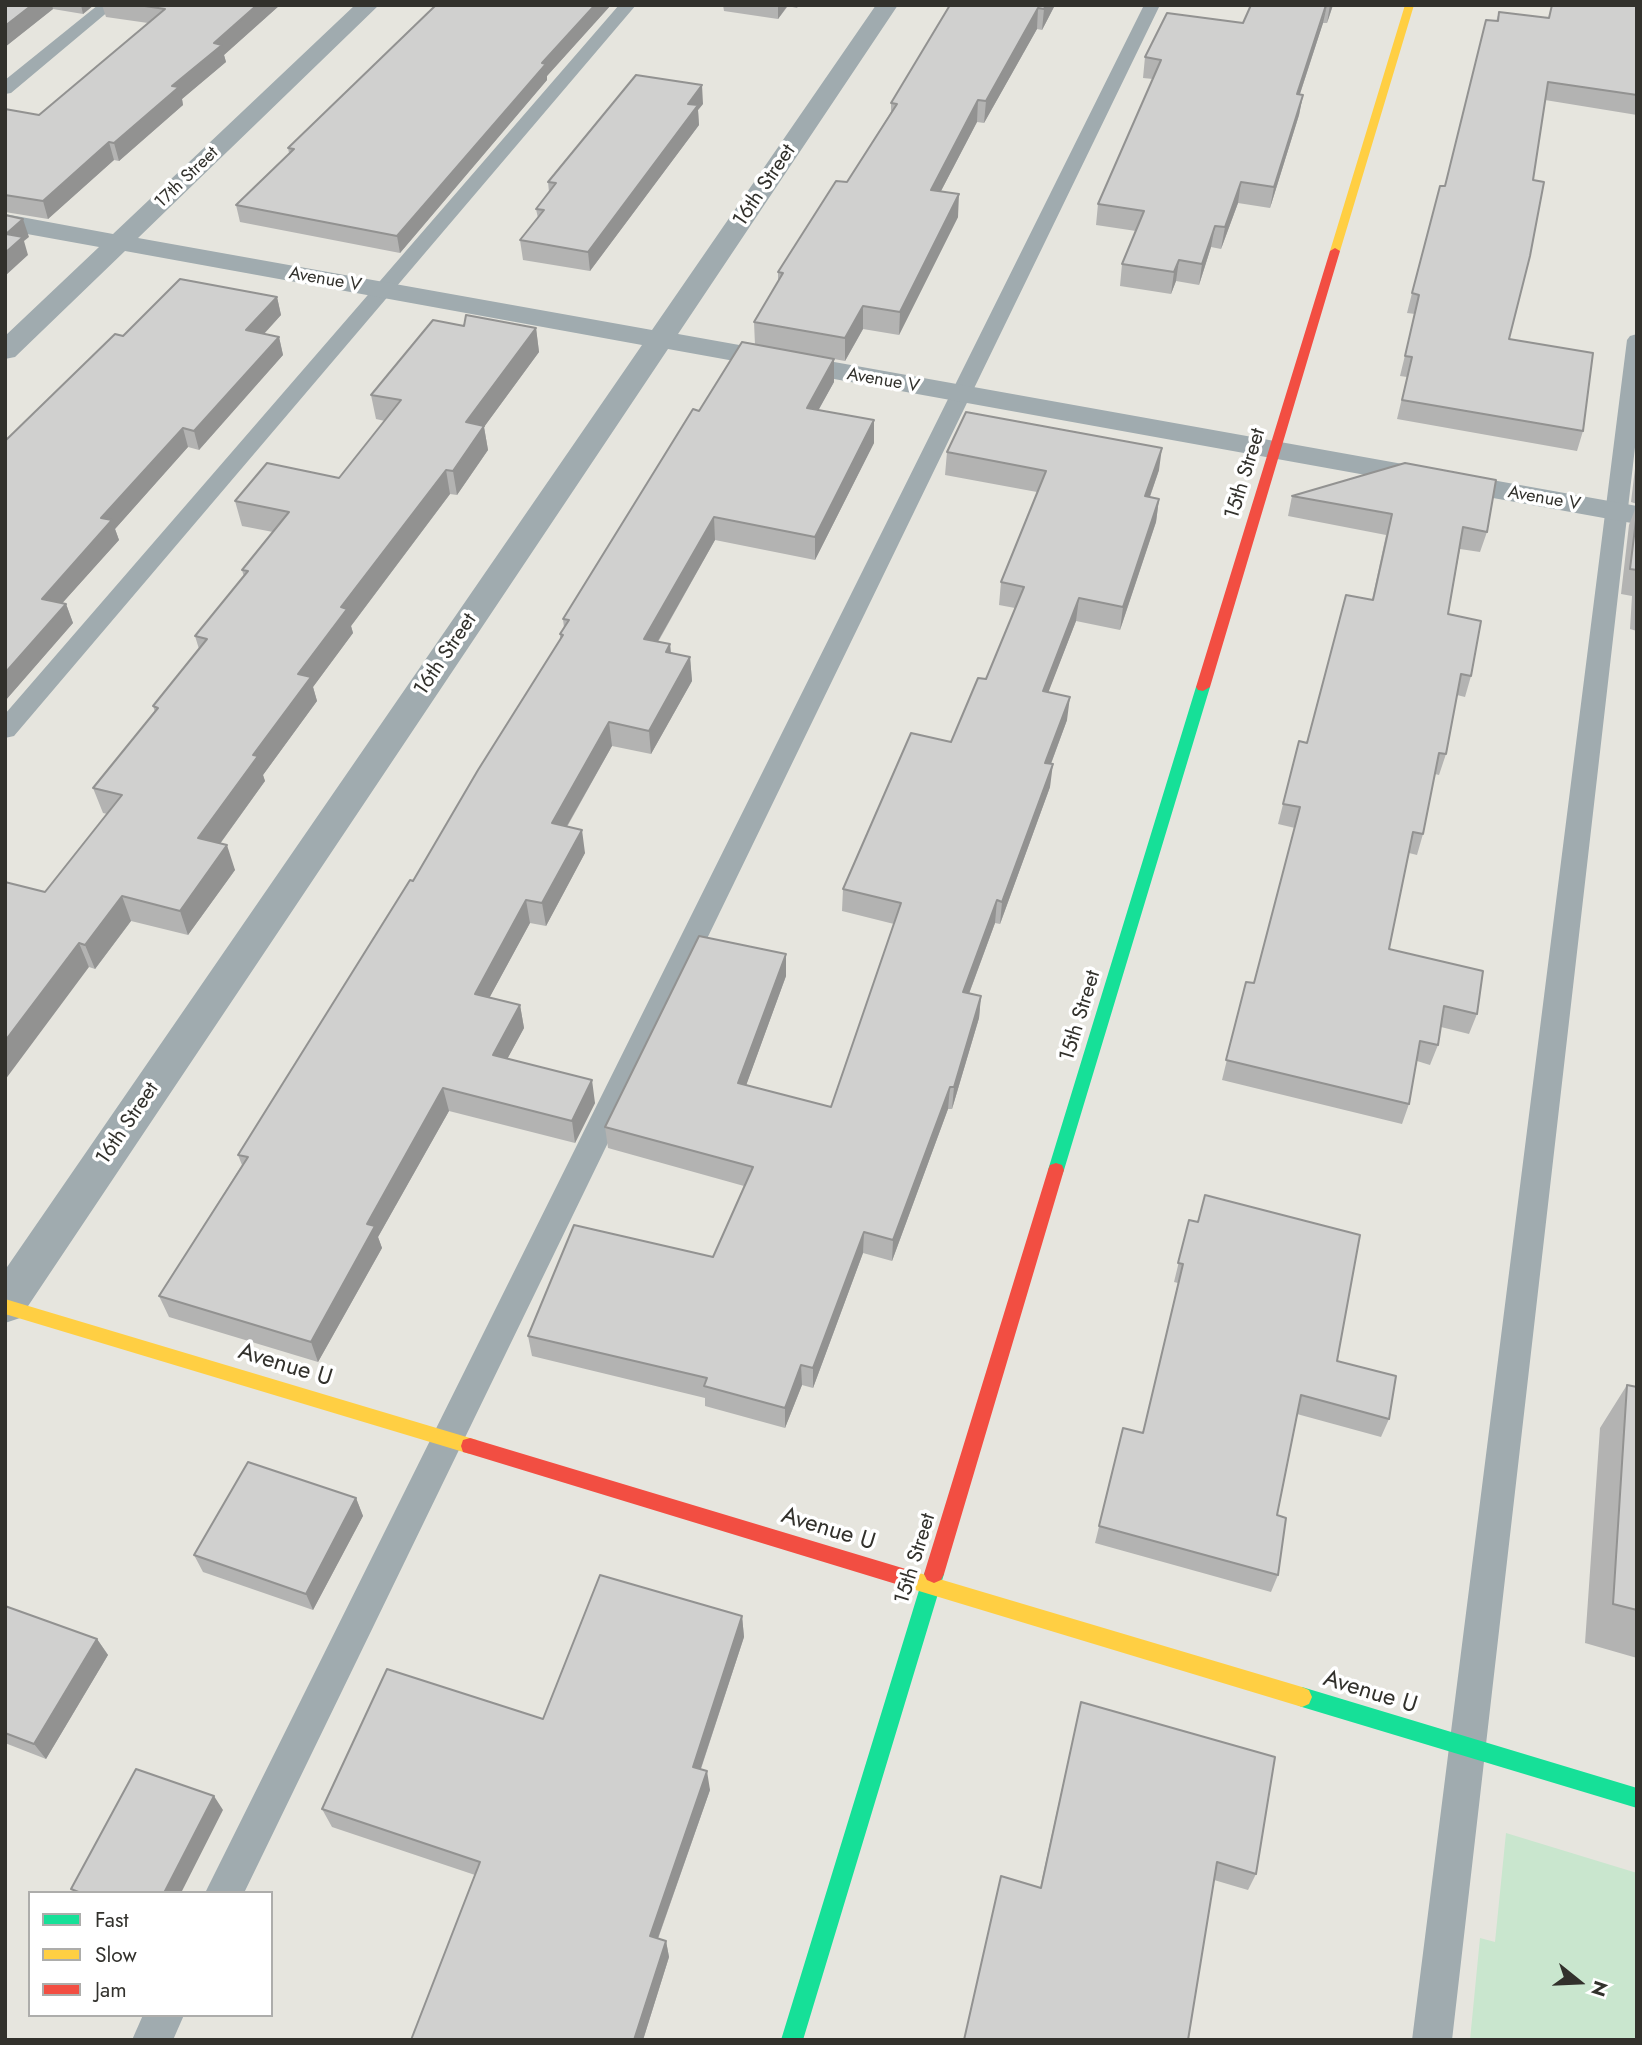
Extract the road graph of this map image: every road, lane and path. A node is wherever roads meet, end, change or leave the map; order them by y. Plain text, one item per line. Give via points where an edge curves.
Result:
1 (108, 5) edge
2 (368, 5) edge
3 (628, 5) edge
4 (887, 5) edge
5 (1152, 5) edge
6 (1410, 5) edge
7 (5, 89) edge
8 (5, 222) edge
9 (119, 243) junction
10 (383, 291) junction
11 (1637, 340) edge
12 (659, 341) junction
13 (5, 351) edge
14 (961, 395) junction
15 (1275, 451) junction
16 (1627, 513) edge
17 (5, 730) edge
18 (5, 1305) edge
19 (447, 1439) junction
20 (930, 1585) junction
21 (1467, 1746) junction
22 (1637, 1797) edge
23 (225, 1891) edge
24 (163, 2017) edge
25 (152, 2040) edge
26 (792, 2040) edge
27 (1432, 2040) edge

1 - 7 lane
2 - 9 street, 17th Street
3 - 10 lane
4 - 12 street, 16th Street
5 - 14 lane
6 - 15 street, 15th Street
8 - 9 street, Avenue V
9 - 10 street, Avenue V
9 - 13 street, 17th Street
10 - 12 street, Avenue V
10 - 17 lane
11 - 16 lane
12 - 14 street, Avenue V
12 - 18 street, 16th Street
14 - 15 street, Avenue V
14 - 19 lane
15 - 16 street, Avenue V
15 - 20 street, 15th Street
16 - 21 lane
18 - 19 street, Avenue U
19 - 20 street, Avenue U
19 - 23 lane
20 - 21 street, Avenue U
20 - 26 street, 15th Street
21 - 22 street, Avenue U
21 - 27 lane
24 - 25 lane

